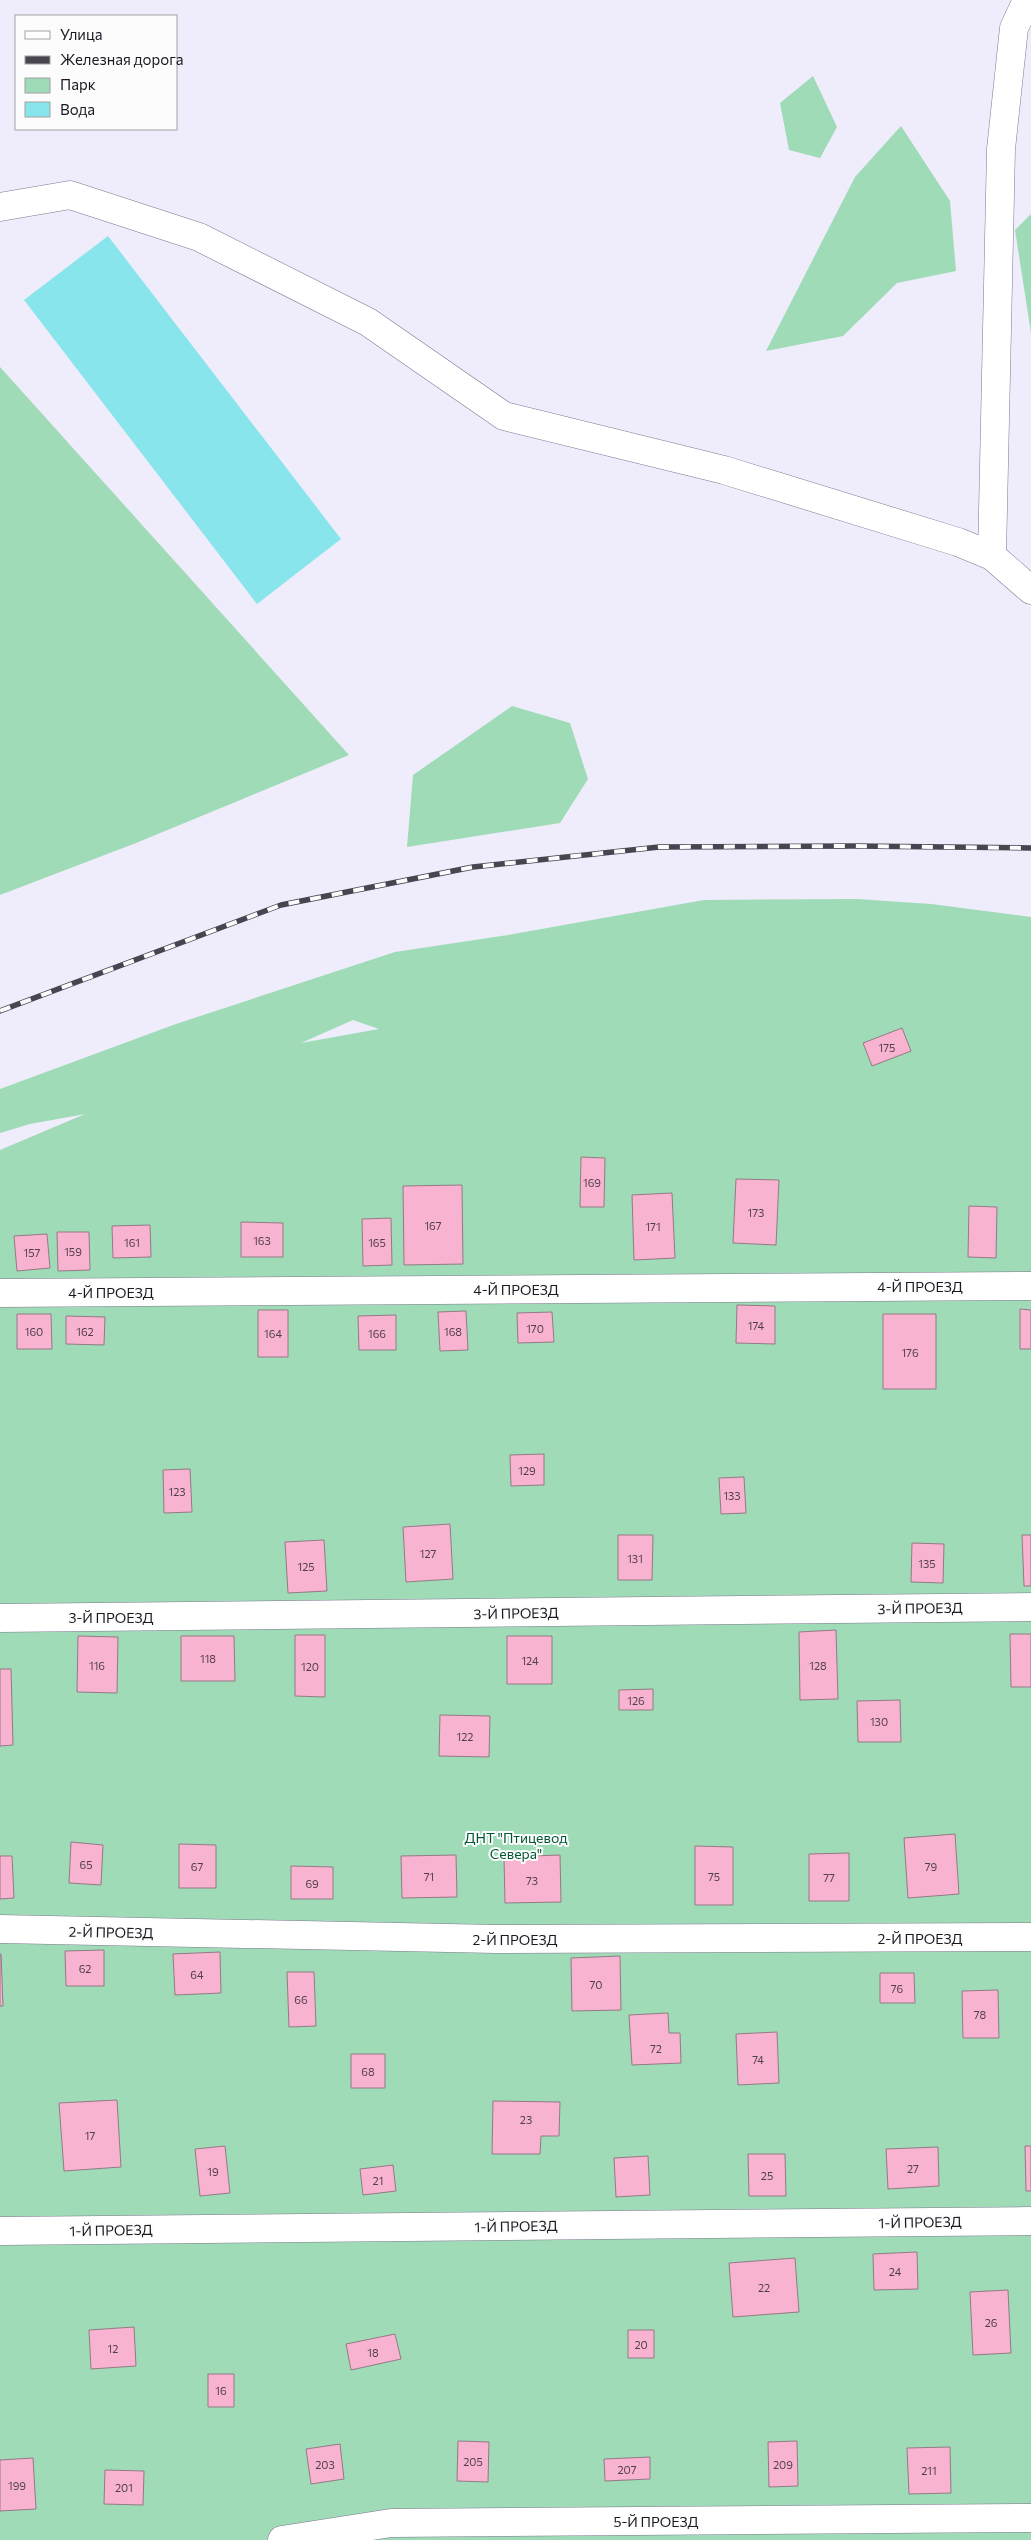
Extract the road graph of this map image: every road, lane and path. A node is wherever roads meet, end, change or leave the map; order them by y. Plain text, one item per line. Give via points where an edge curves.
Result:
1 (1026, 0) edge
2 (0, 206) edge
3 (992, 556) junction
4 (1031, 590) edge
5 (1031, 1286) edge
6 (0, 1293) edge
7 (1031, 1607) edge
8 (0, 1618) edge
9 (0, 1930) edge
10 (1031, 1937) edge
11 (1031, 2221) edge
12 (0, 2231) edge
13 (1031, 2518) edge
14 (282, 2540) edge

1 - 3 street via 1014,28 1001,149
2 - 3 street via 70,195 199,237 368,322 504,416 724,470 958,542
3 - 4 street
5 - 6 street, 4-Й ПРОЕЗД
7 - 8 street, 3-Й ПРОЕЗД
9 - 10 street, 2-Й ПРОЕЗД via 496,1939
11 - 12 street, 1-Й ПРОЕЗД
13 - 14 street, 5-Й ПРОЕЗД via 392,2523

